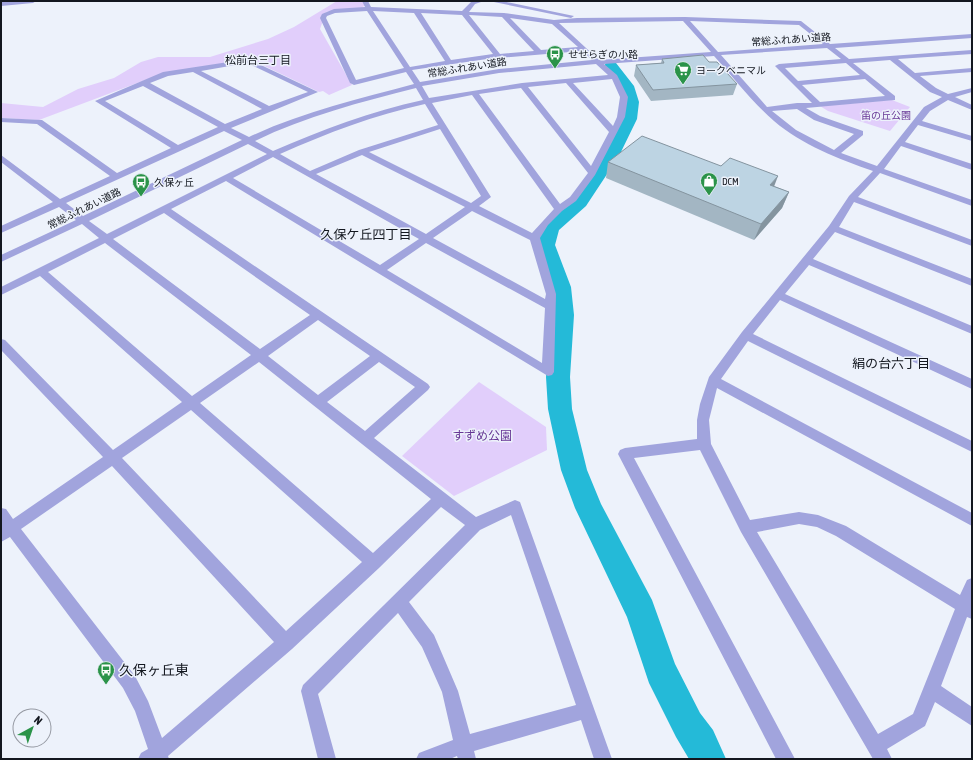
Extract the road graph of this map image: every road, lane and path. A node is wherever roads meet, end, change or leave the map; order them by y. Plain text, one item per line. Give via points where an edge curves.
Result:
1 (33, 1) edge
2 (481, 1) edge
3 (492, 1) edge
4 (1, 4) edge
5 (367, 5) edge
6 (417, 12) junction
7 (464, 13) junction
8 (504, 15) junction
9 (684, 19) junction
10 (577, 20) junction
11 (554, 22) junction
12 (972, 36) edge
13 (828, 46) junction
14 (583, 49) junction
15 (539, 52) junction
16 (972, 52) edge
17 (715, 54) junction
18 (497, 55) junction
19 (890, 57) junction
20 (846, 60) junction
21 (598, 62) junction
22 (449, 63) junction
23 (408, 69) junction
24 (195, 70) junction
25 (972, 70) edge
26 (912, 75) junction
27 (867, 77) junction
28 (614, 78) junction
29 (568, 81) junction
30 (144, 83) junction
31 (796, 83) junction
32 (418, 85) junction
33 (522, 85) junction
34 (972, 90) edge
35 (474, 93) junction
36 (947, 96) junction
37 (426, 101) junction
38 (817, 103) junction
39 (797, 105) junction
40 (972, 108) edge
41 (268, 109) junction
42 (765, 109) junction
43 (1, 120) edge
44 (917, 122) junction
45 (443, 126) junction
46 (223, 127) junction
47 (613, 130) junction
48 (972, 139) edge
49 (248, 140) junction
50 (899, 143) junction
51 (177, 148) junction
52 (362, 152) junction
53 (835, 153) junction
54 (273, 154) junction
55 (1, 158) edge
56 (972, 167) edge
57 (878, 170) junction
58 (592, 173) junction
59 (309, 174) junction
60 (116, 176) junction
61 (226, 177) junction
62 (852, 198) junction
63 (972, 202) edge
64 (59, 203) junction
65 (472, 207) junction
66 (164, 209) junction
67 (559, 209) junction
68 (82, 219) junction
69 (833, 228) junction
70 (1, 230) edge
71 (106, 238) junction
72 (535, 238) junction
73 (427, 239) junction
74 (972, 243) edge
75 (1, 259) edge
76 (807, 260) junction
77 (380, 270) junction
78 (41, 271) junction
79 (972, 283) edge
80 (1, 291) edge
81 (778, 295) junction
82 (552, 307) junction
83 (319, 314) junction
84 (972, 330) edge
85 (746, 335) junction
86 (1, 343) edge
87 (259, 356) junction
88 (379, 356) junction
89 (714, 380) junction
90 (972, 384) edge
91 (190, 402) junction
92 (318, 402) junction
93 (365, 438) junction
94 (704, 444) junction
95 (972, 447) edge
96 (112, 457) junction
97 (441, 498) junction
98 (1, 514) edge
99 (972, 520) edge
100 (475, 525) junction
101 (746, 527) junction
102 (6, 531) edge
103 (374, 564) junction
104 (972, 585) edge
105 (399, 602) junction
106 (968, 608) edge
107 (286, 643) junction
108 (930, 689) junction
109 (587, 710) junction
110 (972, 717) edge
111 (466, 752) edge
112 (879, 752) edge
113 (155, 756) edge
114 (327, 759) edge
115 (424, 759) edge
116 (603, 759) edge
117 (786, 759) edge

1 - 4 street
2 - 7 street via 473,3
3 - 10 street via 571,16
5 - 6 street
5 - 23 street
5 - 23 street via 334,12 324,15 323,18 354,83
6 - 7 street
6 - 22 street
7 - 8 street
7 - 18 street
8 - 11 street
8 - 15 street
9 - 10 street
9 - 13 street via 801,23
9 - 17 street
10 - 11 street
11 - 14 street
12 - 13 street, 常総ふれあい道路
13 - 17 street, 常総ふれあい道路
13 - 20 street
14 - 15 street
14 - 21 street
15 - 18 street
16 - 19 street
17 - 21 street, 常総ふれあい道路
17 - 42 street
18 - 22 street
19 - 20 street
19 - 26 street
20 - 27 street
20 - 31 street via 779,66
21 - 28 street
21 - 32 street, 常総ふれあい道路 via 499,71
22 - 23 street
23 - 32 street
24 - 30 street via 166,74
24 - 41 street
24 - 41 street via 248,61 314,92
25 - 26 street
26 - 36 street via 933,90
27 - 31 street
27 - 38 street via 892,98
28 - 29 street
28 - 47 street via 624,97 621,117
29 - 33 street
29 - 47 street
30 - 46 street
30 - 51 street via 99,101
31 - 38 street
32 - 37 street
32 - 49 street, 常総ふれあい道路 via 331,108
33 - 35 street
33 - 58 street
34 - 36 street
35 - 37 street
35 - 67 street
36 - 40 street
36 - 44 street via 927,109
37 - 45 street
37 - 54 street via 356,121
38 - 39 street
39 - 42 street
39 - 53 street via 817,118 860,133
41 - 46 street
42 - 53 street via 792,131
43 - 60 street via 39,122
44 - 48 street
44 - 50 street
45 - 52 street
45 - 65 street via 486,197
46 - 49 street
46 - 51 street
47 - 58 street
49 - 54 street
49 - 68 street, 常総ふれあい道路
50 - 56 street
50 - 57 street
51 - 60 street
52 - 59 street
52 - 65 street
53 - 57 street
54 - 59 street
54 - 61 street
55 - 64 street
57 - 62 street
57 - 63 street
58 - 67 street via 573,199
59 - 73 street
60 - 64 street
61 - 66 street
61 - 77 street
62 - 69 street
62 - 74 street
64 - 68 street
64 - 70 street
65 - 72 street
65 - 73 street
66 - 71 street
66 - 83 street
67 - 72 street via 538,231
68 - 71 street
68 - 75 street, 常総ふれあい道路
69 - 76 street
69 - 79 street
71 - 78 street
71 - 87 street
72 - 82 street via 551,294
73 - 77 street
73 - 82 street
76 - 81 street
76 - 84 street
77 - 82 street via 548,372
78 - 80 street
78 - 91 street
81 - 85 street
81 - 90 street
83 - 87 street
83 - 88 street
85 - 89 street
85 - 95 street
86 - 96 street
87 - 91 street
87 - 92 street
88 - 92 street
88 - 93 street via 424,387
89 - 94 street via 703,420
89 - 99 street
91 - 96 street
91 - 103 street
92 - 93 street
93 - 97 street
94 - 101 street
94 - 117 street via 625,454
96 - 102 street
96 - 107 street
97 - 100 street
97 - 103 street
98 - 102 street
100 - 105 street
100 - 109 street via 515,506
101 - 106 street via 799,518 818,521 841,531
101 - 112 street
102 - 113 street via 129,682 142,707
103 - 107 street
104 - 106 street
105 - 111 street via 428,641 450,691
105 - 114 street via 309,691
106 - 108 street
107 - 113 street
108 - 110 street
108 - 112 street via 919,720
109 - 111 street via 529,728
109 - 116 street
111 - 115 street

